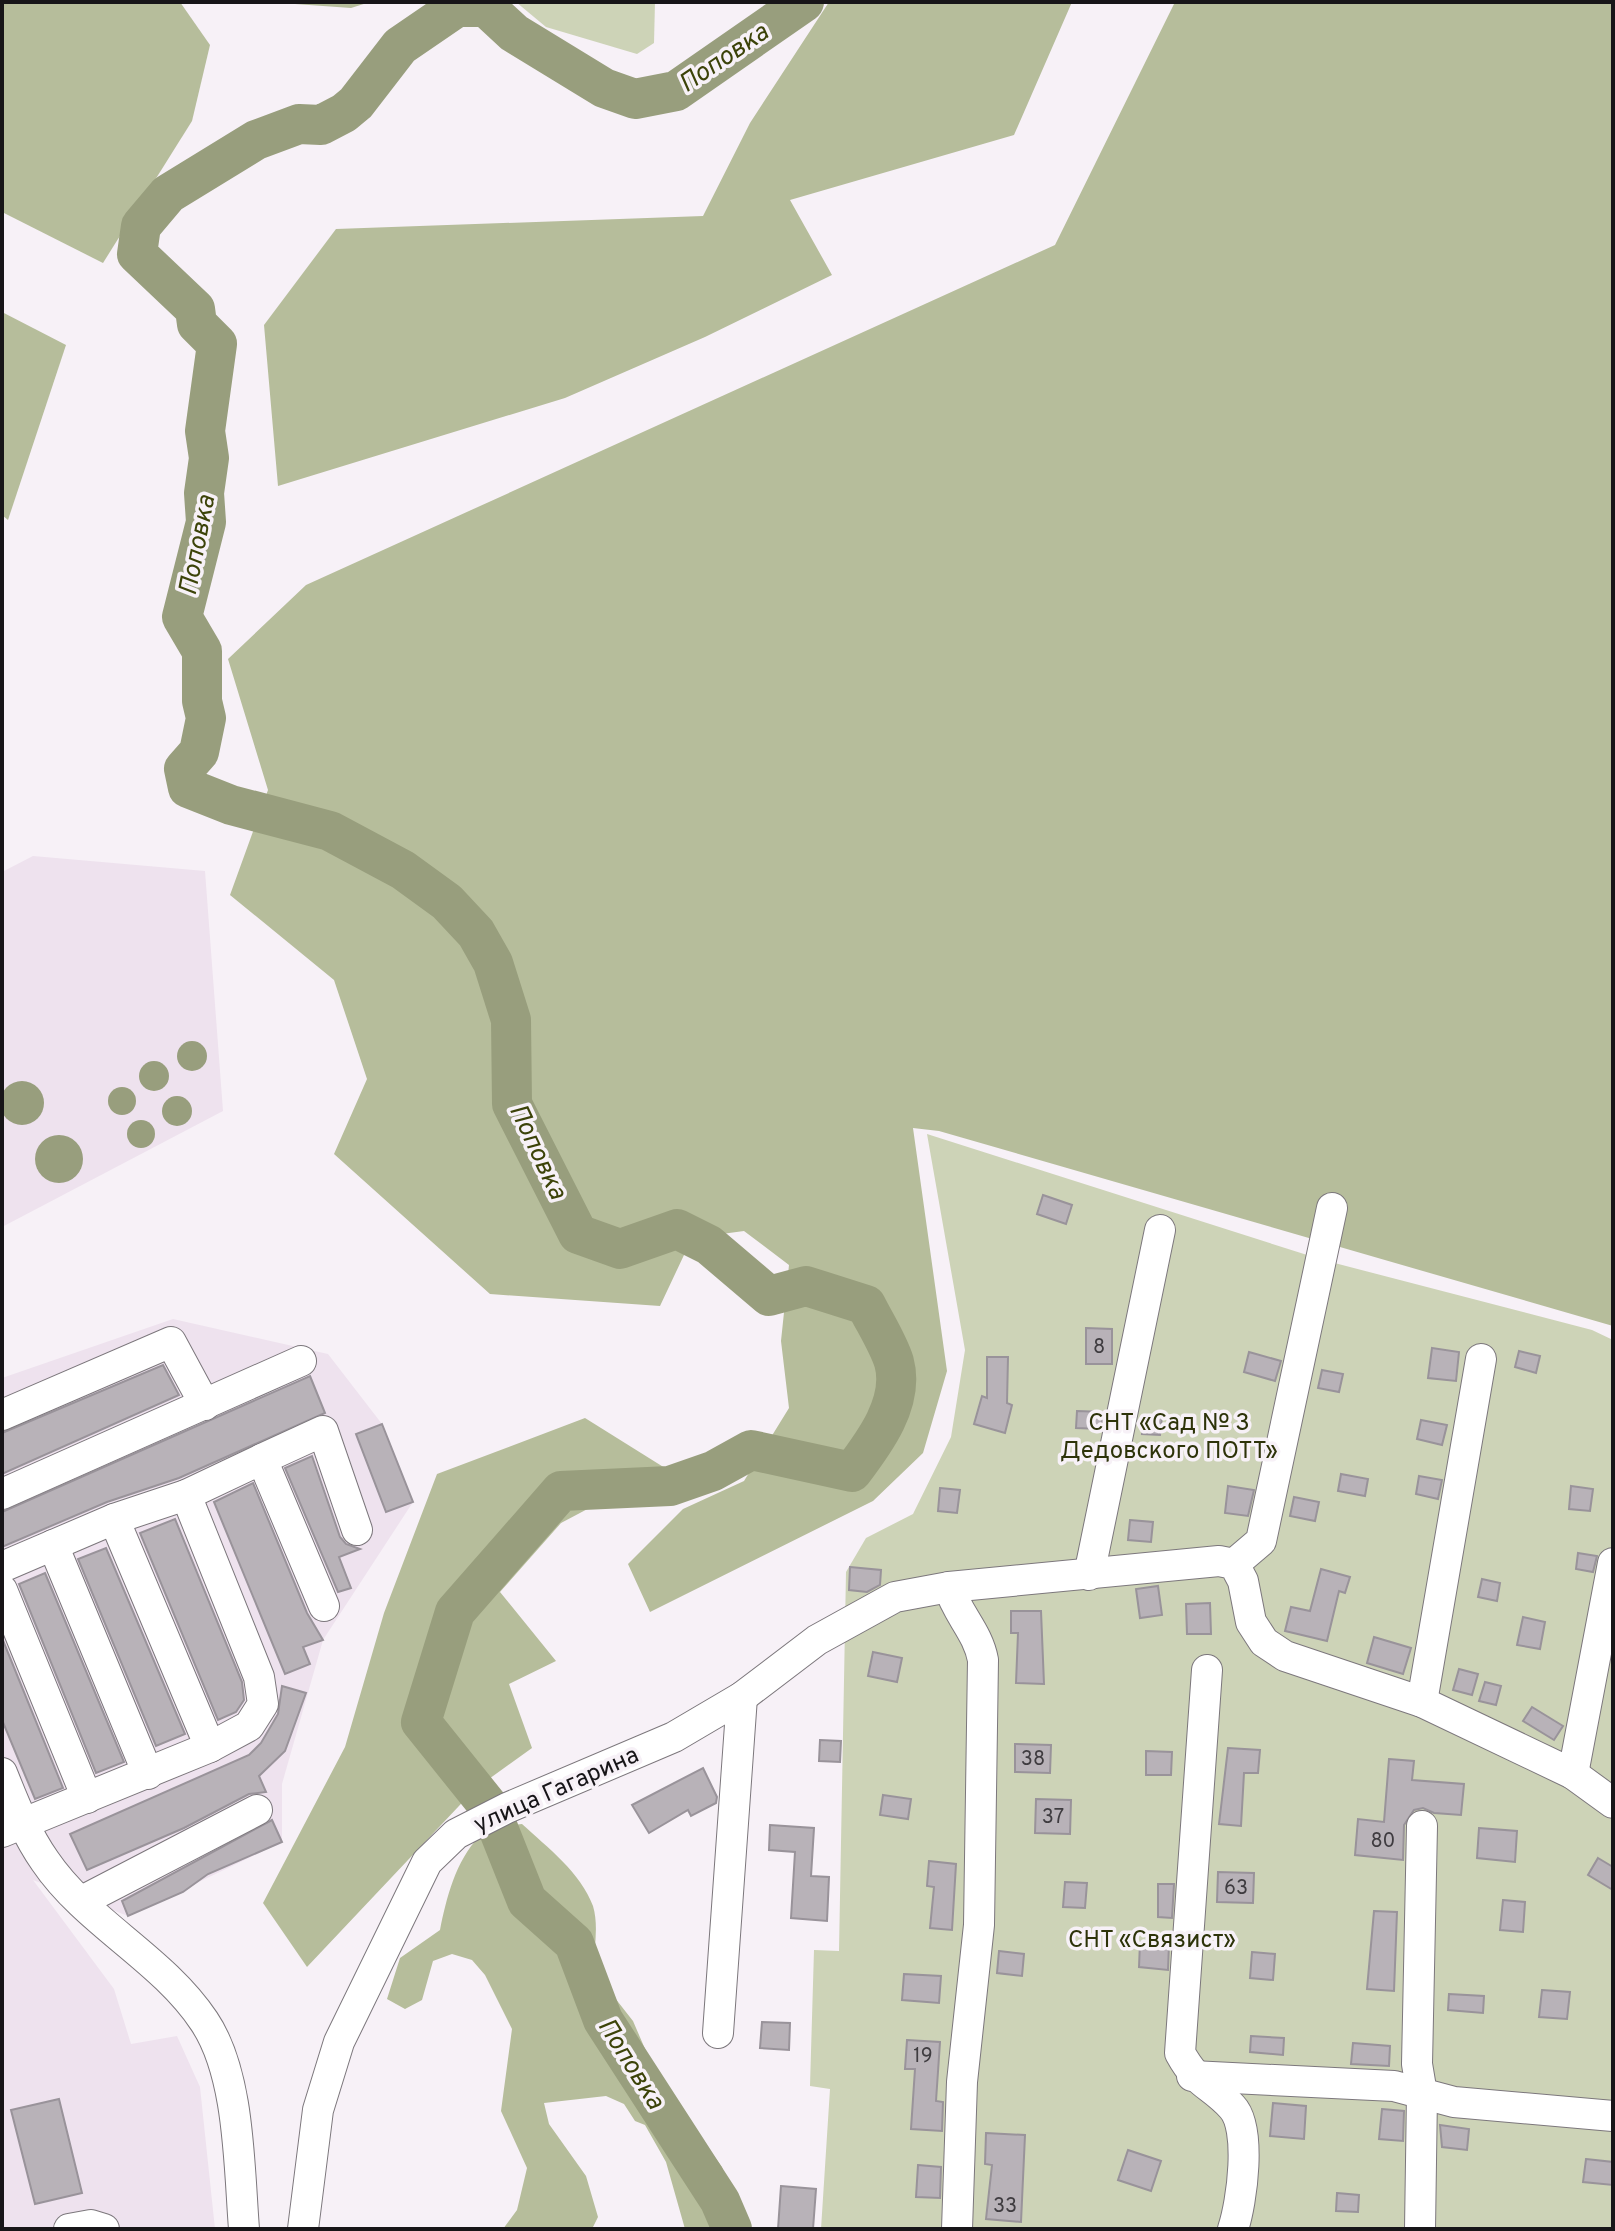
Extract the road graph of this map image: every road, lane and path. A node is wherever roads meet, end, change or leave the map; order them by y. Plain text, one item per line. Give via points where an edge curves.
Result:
1 (1332, 1208) dead end
2 (1160, 1230) dead end
3 (1481, 1359) dead end
4 (301, 1361) dead end
5 (205, 1405) junction
6 (2, 1415) edge
7 (262, 1459) junction
8 (2, 1494) edge
9 (186, 1495) junction
10 (114, 1519) junction
11 (357, 1530) dead end
12 (53, 1545) junction
13 (1613, 1563) edge
14 (1234, 1564) junction
15 (2, 1567) edge
16 (1089, 1575) junction
17 (949, 1587) junction
18 (2, 1590) edge
19 (324, 1606) dead end
20 (1207, 1670) dead end
21 (742, 1697) junction
22 (1422, 1702) junction
23 (210, 1747) junction
24 (2, 1773) edge
25 (148, 1774) junction
26 (1573, 1774) junction
27 (87, 1798) junction
28 (1613, 1803) edge
29 (257, 1810) dead end
30 (1422, 1826) dead end
31 (12, 1827) edge
32 (82, 1901) junction
33 (718, 2033) dead end
34 (1192, 2076) junction
35 (1422, 2094) junction
36 (1613, 2116) edge
37 (69, 2229) edge
38 (104, 2229) edge
39 (244, 2229) edge
40 (303, 2229) edge
41 (957, 2229) edge
42 (1233, 2229) edge
43 (1420, 2229) edge

1 - 14 street via 1261,1541
2 - 16 street
3 - 22 street
4 - 5 street
5 - 6 street via 171,1342
5 - 8 street
7 - 9 street
7 - 11 street via 323,1431
7 - 19 street
9 - 10 street
9 - 23 street via 259,1677 263,1704 249,1726
10 - 12 street
10 - 23 street
12 - 15 street
12 - 25 street
13 - 26 street
14 - 16 street, улица Гагарина via 1219,1561
14 - 22 street via 1251,1622 1264,1642 1285,1656
16 - 17 street, улица Гагарина
17 - 21 street, улица Гагарина via 895,1597 817,1640
17 - 41 street via 983,1660 979,1925 962,2082
18 - 27 street
20 - 34 street via 1180,2053
21 - 33 street
21 - 40 street, улица Гагарина via 674,1737 456,1834 427,1862 339,2042 318,2110
22 - 26 street
23 - 25 street
24 - 31 street
25 - 27 street
26 - 28 street
27 - 31 street
29 - 32 street
30 - 35 street via 1417,2064
31 - 32 street
32 - 39 street via 162,1974 205,2022 228,2078
34 - 35 street via 1394,2086
34 - 42 street via 1242,2120 1245,2138
35 - 36 street via 1454,2102
35 - 43 street
37 - 38 street

